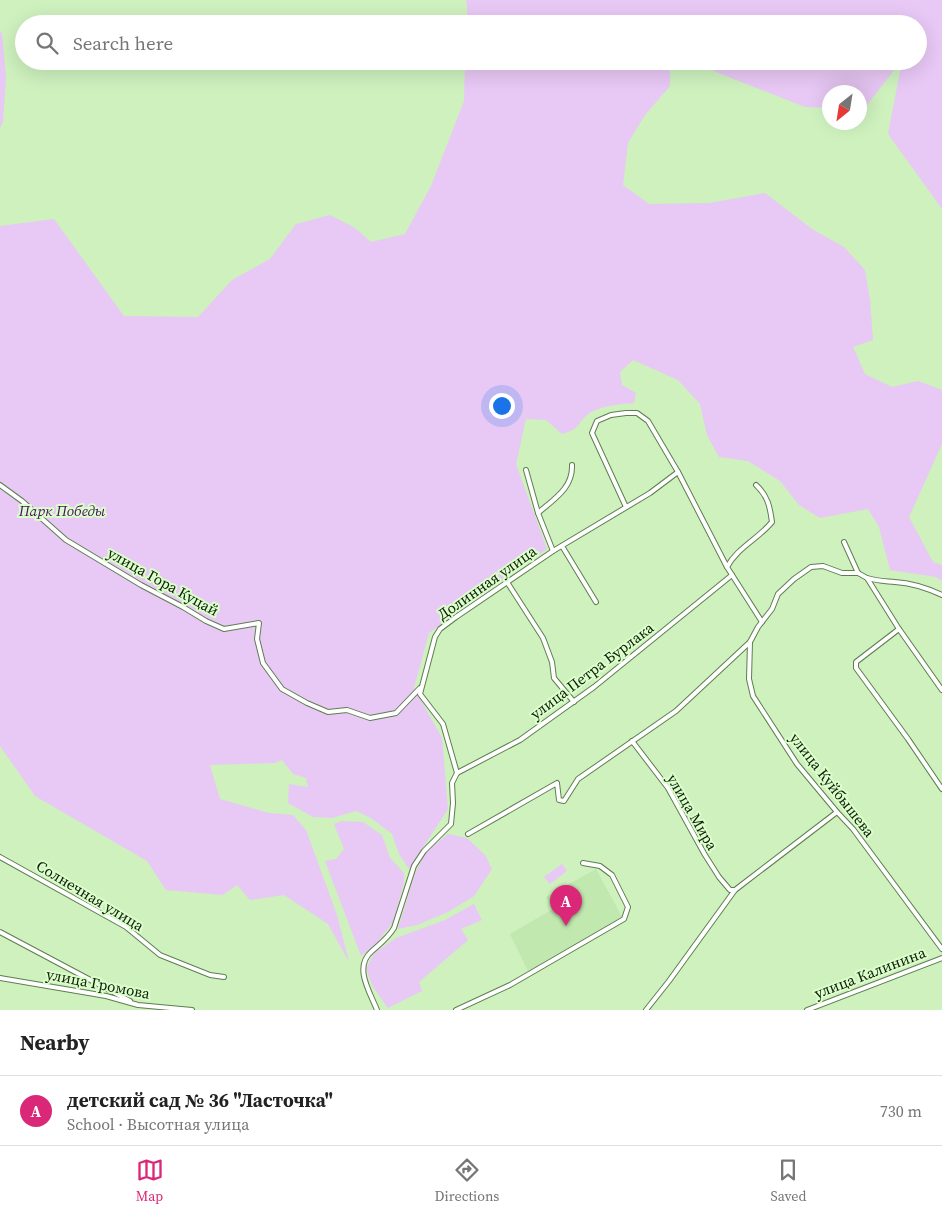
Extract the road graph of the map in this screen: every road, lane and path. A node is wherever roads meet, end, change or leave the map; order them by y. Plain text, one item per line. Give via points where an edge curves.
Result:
1 (572, 465) dead end
2 (526, 470) dead end
3 (678, 472) junction
4 (0, 485) edge
5 (756, 485) dead end
6 (626, 507) junction
7 (538, 513) junction
8 (844, 542) dead end
9 (562, 546) junction
10 (553, 551) junction
11 (727, 567) junction
12 (858, 574) junction
13 (732, 575) junction
14 (867, 578) junction
15 (507, 582) junction
16 (942, 594) edge
17 (596, 602) dead end
18 (762, 622) junction
19 (899, 629) junction
20 (750, 642) junction
21 (420, 688) junction
22 (942, 690) edge
23 (574, 702) junction
24 (632, 741) junction
25 (457, 773) junction
26 (942, 789) edge
27 (837, 812) junction
28 (468, 834) dead end
29 (0, 857) edge
30 (583, 863) dead end
31 (735, 890) junction
32 (0, 932) edge
33 (942, 949) edge
34 (942, 958) edge
35 (224, 977) dead end
36 (0, 978) edge
37 (138, 1005) junction
38 (192, 1010) edge
39 (376, 1010) edge
40 (456, 1010) edge
41 (646, 1010) edge
42 (807, 1010) edge

1 - 7 street via 567,487
2 - 7 street
3 - 6 street, Долинная улица
3 - 6 street via 648,420 637,413 611,415 597,421 592,433
3 - 11 street
4 - 21 street, улица Гора Куцай via 66,540 206,621 224,629 259,623 257,639 263,663 282,689 307,703 328,712 347,710 370,718 396,713
5 - 11 street via 764,493 772,522 738,551
6 - 9 street, Долинная улица
7 - 10 street
8 - 12 street
9 - 10 street, Долинная улица
9 - 17 street
10 - 15 street, Долинная улица
11 - 13 street
12 - 14 street, улица Куйбышева
12 - 18 street, улица Куйбышева via 823,566 811,567 778,594
13 - 18 street
13 - 23 street, улица Петра Бурлака
14 - 16 street, улица Куйбышева via 922,586
14 - 19 street
15 - 21 street, Долинная улица via 440,629
15 - 23 street via 543,638 554,678
18 - 20 street, улица Куйбышева
19 - 22 street
19 - 26 street via 856,662 856,668
20 - 24 street via 676,712
20 - 27 street, улица Куйбышева via 752,696 797,764
21 - 25 street via 420,694 443,724
23 - 25 street, улица Петра Бурлака via 520,740
24 - 28 street via 578,779 564,801 559,800 557,783
24 - 31 street, улица Мира via 668,788 719,877 730,890
25 - 39 street via 452,783 451,824 414,866 394,928 363,963 362,971
27 - 31 street
27 - 33 street, улица Куйбышева via 854,830
29 - 35 street, Солнечная улица via 126,928 160,955 210,975
30 - 40 street via 600,866 612,875 628,907 624,920 510,985
31 - 41 street
32 - 37 street
34 - 42 street, улица Калинина
36 - 37 street, улица Громова via 106,996
37 - 38 street, улица Громова

